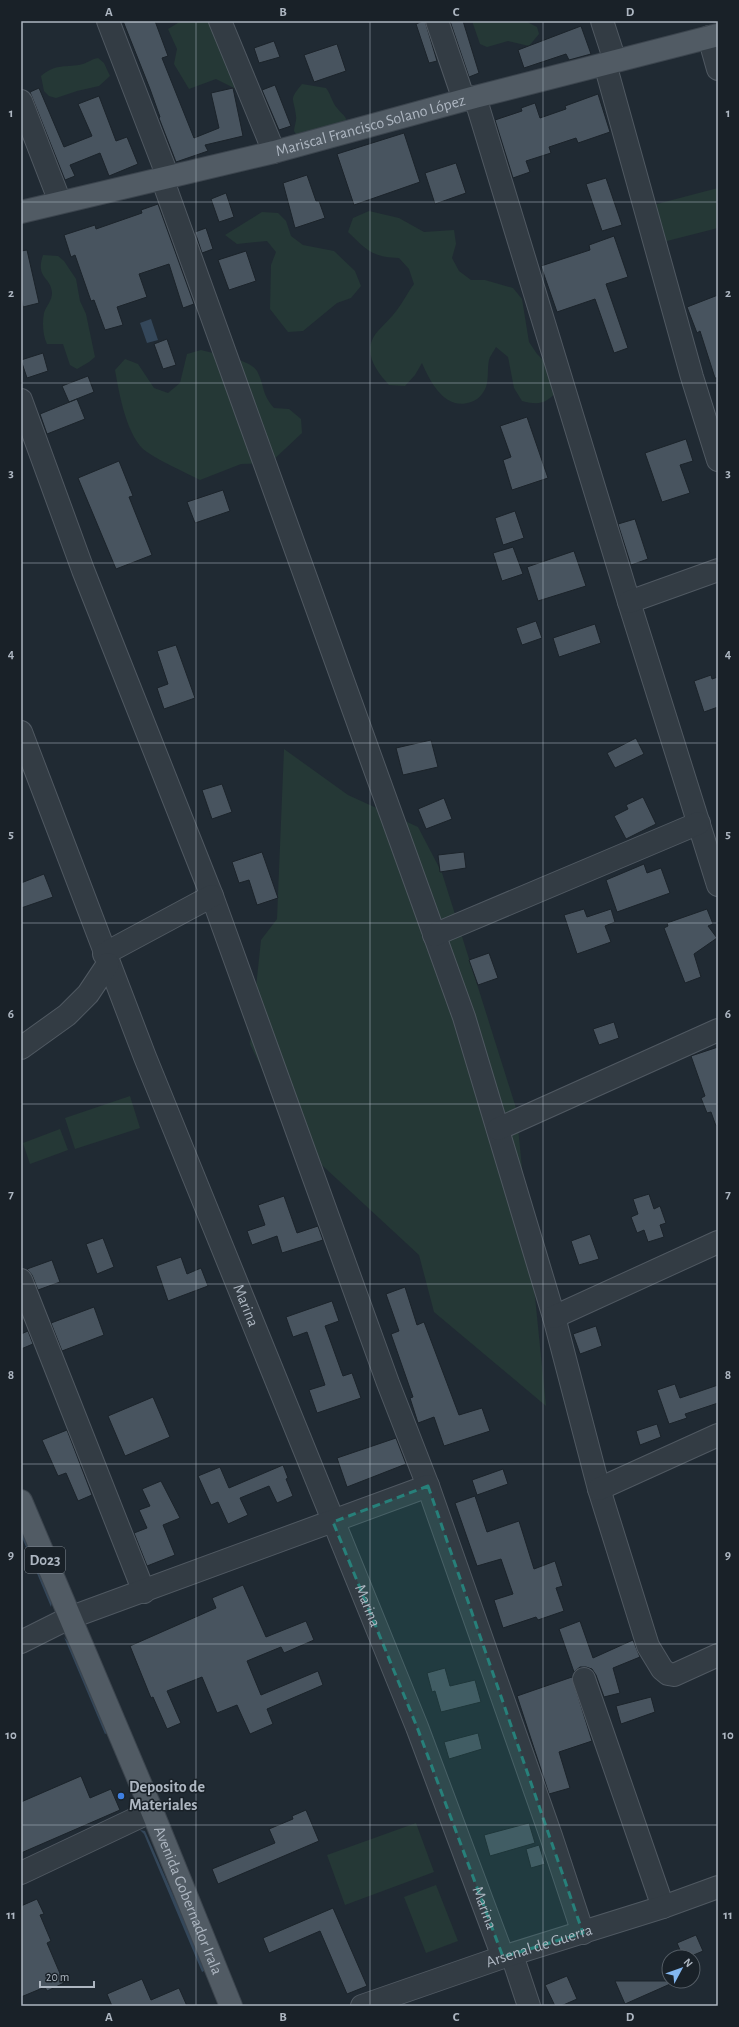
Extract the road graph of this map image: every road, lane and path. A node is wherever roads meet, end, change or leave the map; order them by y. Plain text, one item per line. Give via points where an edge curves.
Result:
1 (108, 21) edge
2 (220, 21) edge
3 (438, 21) edge
4 (602, 21) edge
5 (713, 36) edge
6 (610, 62) junction
7 (718, 69) edge
8 (469, 98) junction
9 (21, 102) edge
10 (274, 152) junction
11 (165, 177) junction
12 (60, 202) junction
13 (21, 212) edge
14 (21, 400) edge
15 (718, 460) edge
16 (718, 570) edge
17 (629, 602) junction
18 (21, 732) edge
19 (699, 823) junction
20 (718, 885) edge
21 (212, 896) junction
22 (434, 935) junction
23 (106, 959) junction
24 (718, 1030) edge
25 (21, 1048) edge
26 (498, 1130) junction
27 (718, 1242) edge
28 (21, 1280) edge
29 (554, 1317) junction
30 (718, 1435) edge
31 (428, 1486) junction
32 (599, 1489) junction
33 (21, 1501) edge
34 (333, 1522) junction
35 (144, 1592) junction
36 (69, 1618) junction
37 (21, 1642) edge
38 (718, 1655) edge
39 (584, 1679) dead end
40 (152, 1811) junction
41 (21, 1873) edge
42 (718, 1887) edge
43 (663, 1907) junction
44 (583, 1933) junction
45 (508, 1956) junction
46 (231, 2006) edge
47 (362, 2006) edge
48 (529, 2006) edge

1 - 11 street
2 - 10 street
3 - 8 street
4 - 6 street
5 - 6 main road, Mariscal Francisco Solano López
5 - 7 street
6 - 8 main road, Mariscal Francisco Solano López
6 - 15 street via 692,377
8 - 10 main road, Mariscal Francisco Solano López
8 - 17 street
9 - 12 street
10 - 11 main road, Mariscal Francisco Solano López
11 - 12 main road, Mariscal Francisco Solano López
11 - 22 street
12 - 13 main road, Mariscal Francisco Solano López
14 - 21 street via 83,570
16 - 17 street
17 - 19 street
18 - 23 street, Marina
19 - 20 street
19 - 22 street
21 - 23 street
21 - 31 street
22 - 26 street via 464,1017
23 - 25 street via 88,994 67,1015
23 - 34 street, Marina
24 - 26 street
26 - 29 street
27 - 29 street
28 - 35 street
29 - 32 street
30 - 32 street
31 - 34 street
31 - 44 street
32 - 38 street via 648,1646 657,1663 668,1674 680,1674
33 - 36 main road, D023
34 - 35 street
34 - 45 street, Marina
35 - 36 street
36 - 37 street
36 - 40 main road, Avenida Gobernador Irala / D023
39 - 43 street
40 - 41 street
40 - 46 main road, Avenida Gobernador Irala / D023
42 - 43 street, Arsenal de Guerra
43 - 44 street, Arsenal de Guerra
44 - 45 street, Arsenal de Guerra
45 - 47 street, Arsenal de Guerra
45 - 48 street, Marina

